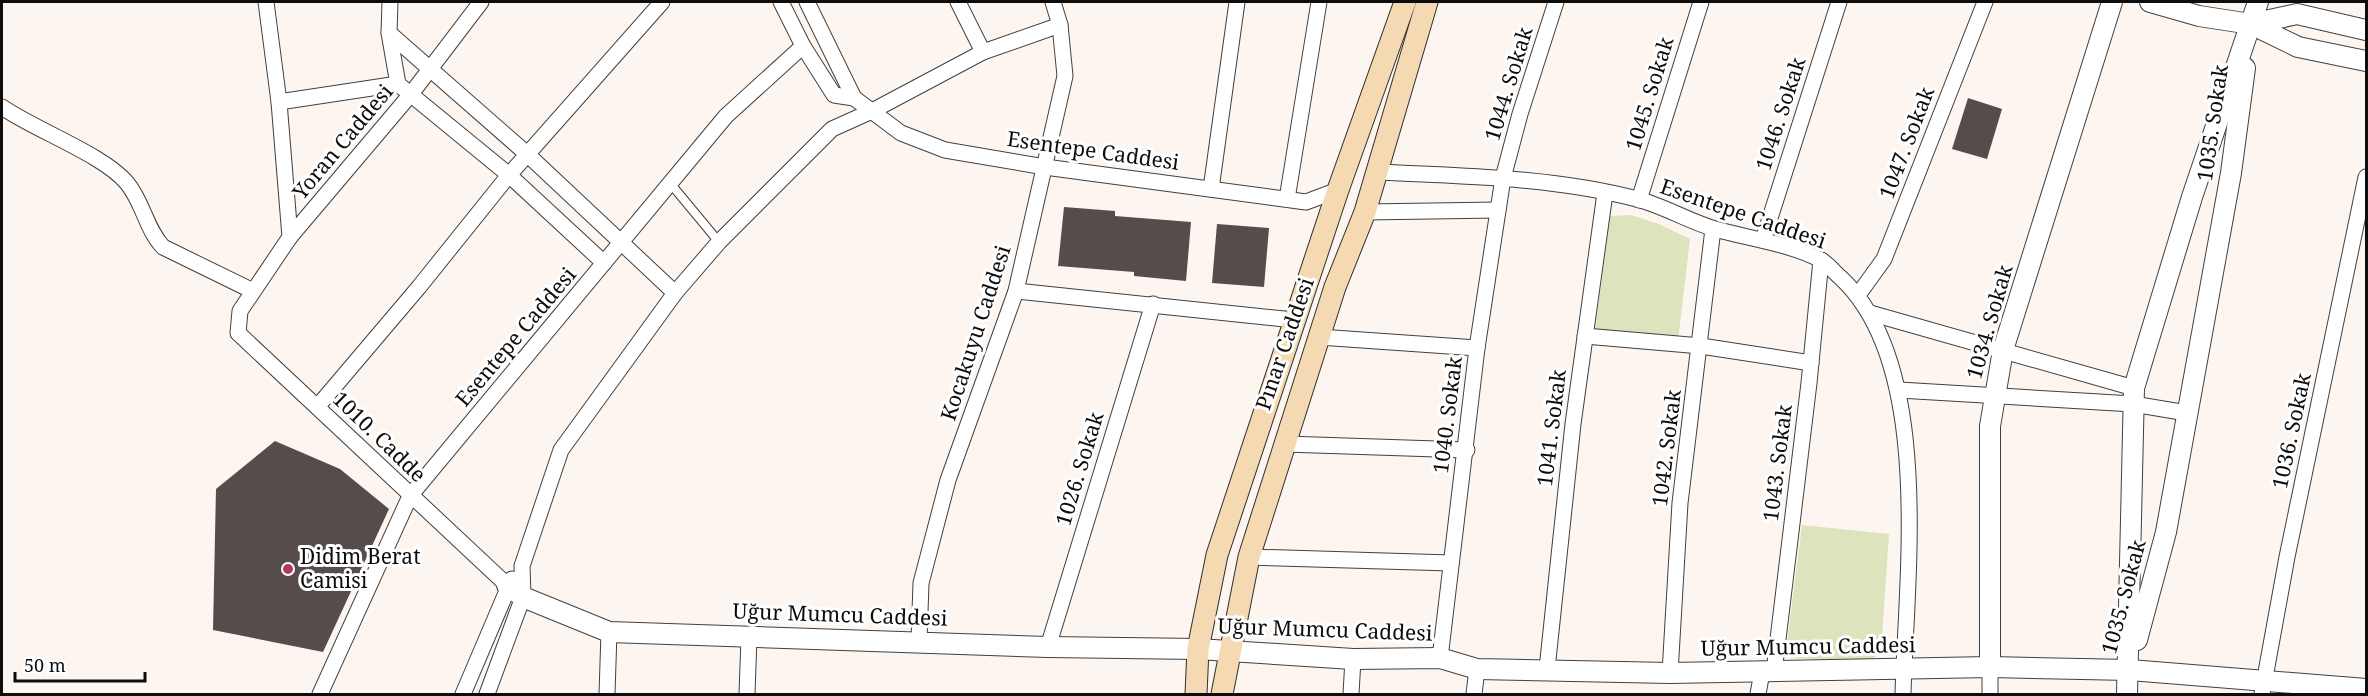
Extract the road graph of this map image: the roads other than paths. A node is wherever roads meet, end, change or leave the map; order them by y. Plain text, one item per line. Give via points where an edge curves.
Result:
1 (266, 2) edge
2 (390, 2) edge
3 (481, 2) edge
4 (662, 2) edge
5 (781, 2) edge
6 (807, 2) edge
7 (958, 2) edge
8 (1053, 2) edge
9 (1237, 2) edge
10 (1318, 2) edge
11 (1405, 2) edge
12 (1427, 2) edge
13 (1556, 2) edge
14 (1701, 2) edge
15 (1839, 2) edge
16 (1985, 2) edge
17 (2112, 2) edge
18 (2150, 2) edge
19 (2258, 2) edge
20 (2251, 24) junction
21 (1060, 25) junction
22 (2367, 30) edge
23 (389, 33) junction
24 (802, 46) junction
25 (983, 52) junction
26 (2367, 62) edge
27 (428, 70) junction
28 (398, 84) junction
29 (411, 94) junction
30 (854, 98) junction
31 (279, 102) junction
32 (2, 108) edge
33 (872, 111) junction
34 (527, 154) junction
35 (1045, 167) junction
36 (1376, 172) junction
37 (508, 175) junction
38 (2367, 177) edge
39 (1503, 178) junction
40 (670, 183) junction
41 (1211, 189) junction
42 (1338, 190) junction
43 (1605, 193) junction
44 (1287, 199) junction
45 (1639, 200) junction
46 (1498, 210) junction
47 (1365, 212) junction
48 (1713, 229) junction
49 (290, 237) junction
50 (1762, 240) junction
51 (719, 242) junction
52 (622, 243) junction
53 (1821, 260) junction
54 (604, 263) junction
55 (253, 291) junction
56 (1016, 291) junction
57 (675, 293) junction
58 (1858, 295) junction
59 (1153, 304) junction
60 (240, 311) joint
61 (1870, 313) junction
62 (1294, 320) junction
63 (1585, 336) junction
64 (1319, 337) junction
65 (1701, 346) junction
66 (1478, 348) junction
67 (2003, 350) junction
68 (1811, 363) junction
69 (1899, 390) junction
70 (1994, 394) junction
71 (2133, 396) junction
72 (318, 406) junction
73 (2187, 414) junction
74 (1285, 444) junction
75 (1467, 450) junction
76 (410, 496) junction
77 (1249, 557) junction
78 (1450, 563) junction
79 (515, 591) junction
80 (609, 632) junction
81 (749, 637) junction
82 (919, 641) junction
83 (1048, 647) junction
84 (1198, 649) junction
85 (1228, 652) junction
86 (1353, 658) junction
87 (1440, 658) junction
88 (1990, 667) junction
89 (1477, 669) junction
90 (1547, 669) junction
91 (2130, 670) junction
92 (1903, 671) junction
93 (1768, 672) junction
94 (1670, 673) junction
95 (2263, 687) edge
96 (2367, 689) edge
97 (320, 694) edge
98 (462, 694) edge
99 (487, 694) edge
100 (607, 694) edge
101 (747, 694) edge
102 (1196, 694) edge
103 (1222, 694) edge
104 (1351, 694) edge
105 (1474, 694) edge
106 (1758, 694) edge
107 (1903, 694) edge
108 (1990, 694) edge
109 (2127, 694) edge

1 - 31 street
2 - 23 street
3 - 27 street, Yoran Caddesi
4 - 34 street
5 - 24 street, Esentepe Caddesi
6 - 30 street
7 - 25 street
8 - 21 street, Kocakuyu Caddesi
9 - 41 street
10 - 44 street
11 - 42 main road, Pınar Caddesi
12 - 36 main road, Pınar Caddesi
13 - 39 street, 1044. Sokak
14 - 45 street, 1045. Sokak
15 - 50 street, 1046. Sokak
16 - 58 street, 1047. Sokak via 1884,259
17 - 67 street, 1034. Sokak
18 - 20 street via 2199,16
19 - 20 street, 1035. Sokak
20 - 22 street via 2297,14
20 - 26 street via 2298,47
20 - 71 street, 1035. Sokak via 2192,197
20 - 73 street, 1035. Sokak via 2231,173
21 - 25 street
21 - 35 street, Kocakuyu Caddesi via 1065,76
23 - 27 street
23 - 28 street
24 - 30 street, Esentepe Caddesi via 834,95
24 - 40 street, Esentepe Caddesi via 726,116
25 - 33 street
27 - 29 street, Yoran Caddesi
27 - 34 street
28 - 29 street
28 - 31 street
29 - 37 street
29 - 49 street, Yoran Caddesi
30 - 33 street, Esentepe Caddesi
31 - 49 street
32 - 55 street via 117,173 135,195 154,237 163,247
33 - 35 street, Esentepe Caddesi via 901,133 945,150
33 - 51 street via 832,129
34 - 37 street
34 - 52 street
35 - 41 street, Esentepe Caddesi
35 - 56 street, Kocakuyu Caddesi
36 - 39 street, Esentepe Caddesi
36 - 42 main road
36 - 47 main road, Pınar Caddesi
37 - 54 street
37 - 72 street
38 - 95 street, 1036. Sokak
39 - 43 street, Esentepe Caddesi
39 - 46 street, 1040. Sokak
40 - 51 lane
40 - 52 street, Esentepe Caddesi
41 - 44 street, Esentepe Caddesi
42 - 44 street, Esentepe Caddesi via 1306,202
42 - 47 main road
42 - 62 main road, Pınar Caddesi
43 - 45 street, Esentepe Caddesi
43 - 63 street, 1041. Sokak
45 - 48 street, Esentepe Caddesi
46 - 47 street
46 - 66 street, 1040. Sokak
47 - 64 main road, Pınar Caddesi
48 - 50 street, Esentepe Caddesi
48 - 65 street, 1042. Sokak
49 - 55 street, Yoran Caddesi
50 - 53 street, Esentepe Caddesi
51 - 57 street
52 - 54 street, Esentepe Caddesi
52 - 57 street
53 - 58 street, Esentepe Caddesi
53 - 68 street, 1043. Sokak
54 - 76 street, Esentepe Caddesi
55 - 60 street, Yoran Caddesi
56 - 59 street
56 - 82 street, Kocakuyu Caddesi via 948,480 921,583
57 - 79 street via 561,450
58 - 61 street, Esentepe Caddesi
59 - 62 street
59 - 83 street, 1026. Sokak
60 - 72 street, 1010. Cadde via 238,333
61 - 67 street
61 - 69 street, Esentepe Caddesi
62 - 84 main road, Pınar Caddesi via 1216,555
63 - 65 street
63 - 90 street, 1041. Sokak
64 - 66 street
64 - 74 main road, Pınar Caddesi
65 - 68 street
65 - 94 street, 1042. Sokak via 1680,503
66 - 75 street, 1040. Sokak
67 - 70 street, 1034. Sokak
67 - 71 street
68 - 93 street, 1043. Sokak
69 - 70 street
69 - 92 street, Esentepe Caddesi via 1910,491
70 - 71 street
70 - 88 street, 1034. Sokak via 1990,426
71 - 73 street
71 - 91 street, 1035. Sokak
72 - 76 street, 1010. Cadde
73 - 91 street, 1035. Sokak via 2166,532
74 - 75 street
74 - 77 main road, Pınar Caddesi
75 - 78 street, 1040. Sokak
76 - 79 street, 1010. Cadde
76 - 97 street, Esentepe Caddesi
77 - 78 street
77 - 85 main road, Pınar Caddesi
78 - 87 street, 1040. Sokak
79 - 80 street, Uğur Mumcu Caddesi
79 - 98 street
79 - 99 street
80 - 81 street, Uğur Mumcu Caddesi
80 - 100 street
81 - 82 street, Uğur Mumcu Caddesi
81 - 101 street
82 - 83 street, Uğur Mumcu Caddesi
83 - 84 street, Uğur Mumcu Caddesi
84 - 85 street, Uğur Mumcu Caddesi
84 - 102 main road, Pınar Caddesi
85 - 86 street, Uğur Mumcu Caddesi
85 - 103 main road, Pınar Caddesi
86 - 87 street, Uğur Mumcu Caddesi
86 - 104 street
87 - 89 street, Uğur Mumcu Caddesi
88 - 91 street, Uğur Mumcu Caddesi
88 - 92 street, Uğur Mumcu Caddesi
88 - 108 street
89 - 90 street, Uğur Mumcu Caddesi
89 - 105 street
90 - 94 street, Uğur Mumcu Caddesi
91 - 95 street, Uğur Mumcu Caddesi
91 - 109 street
92 - 93 street, Uğur Mumcu Caddesi
92 - 107 street, Esentepe Caddesi
93 - 94 street, Uğur Mumcu Caddesi
93 - 106 street, 1043. Sokak
95 - 96 street, Uğur Mumcu Caddesi

